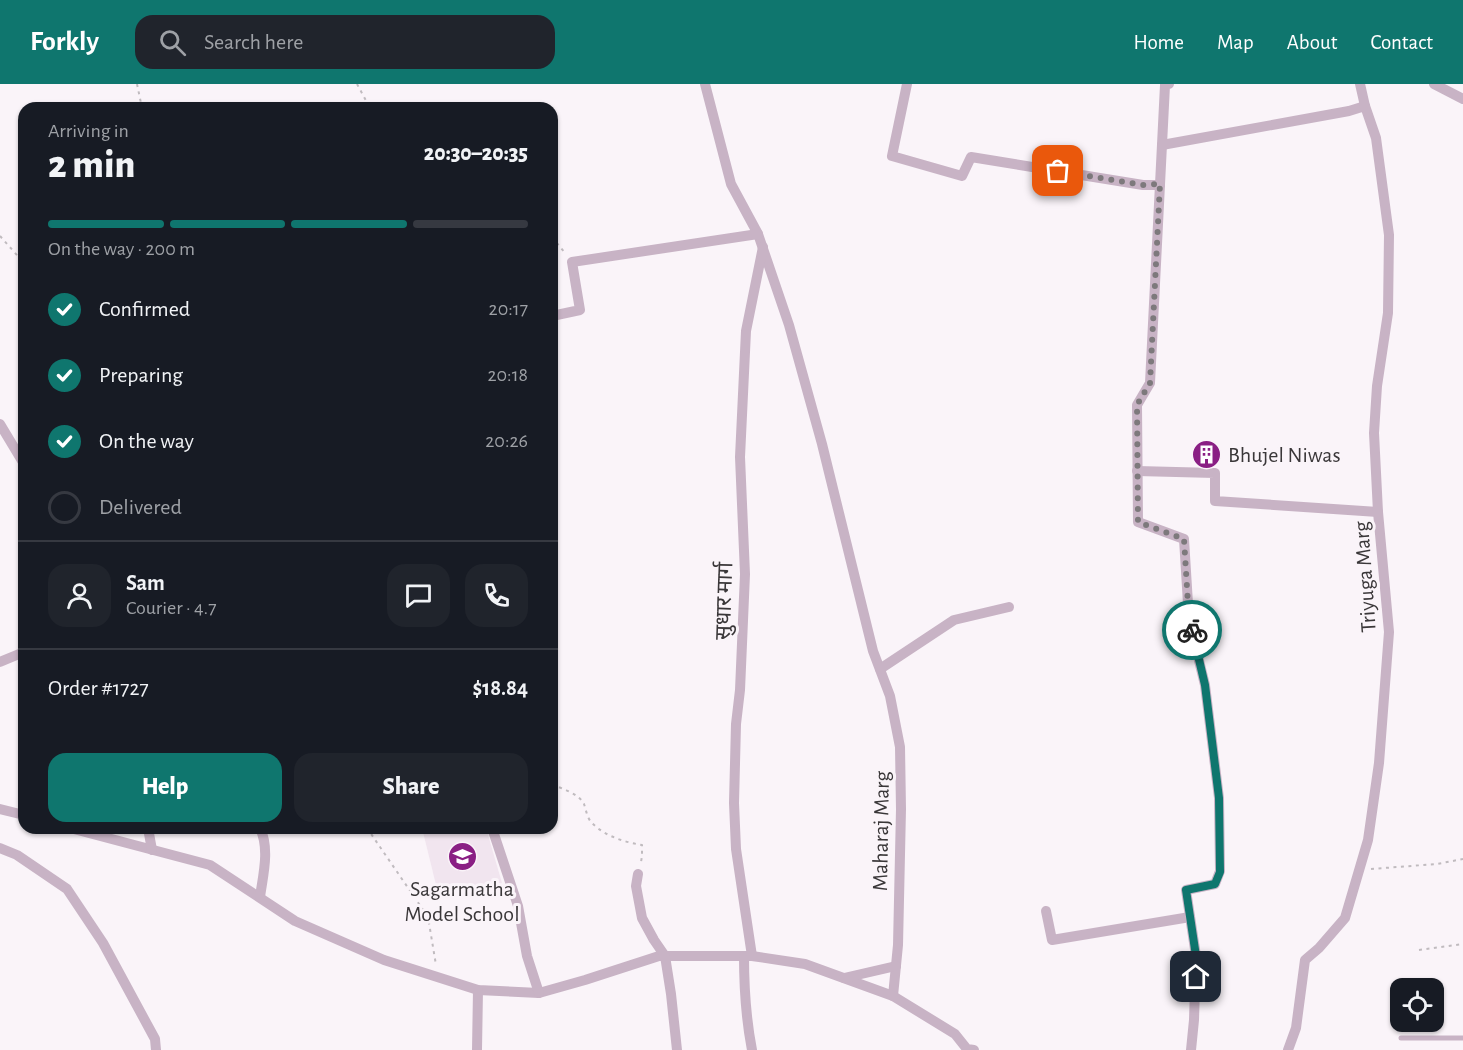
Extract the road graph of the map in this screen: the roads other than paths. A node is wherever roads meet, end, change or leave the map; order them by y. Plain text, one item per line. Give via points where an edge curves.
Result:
1 (705, 84) edge
2 (907, 84) edge
3 (1169, 84) edge
4 (1360, 84) edge
5 (1434, 84) edge
6 (1463, 99) edge
7 (1365, 106) junction
8 (1162, 145) junction
9 (1160, 184) junction
10 (758, 234) junction
11 (763, 246) junction
12 (558, 315) edge
13 (0, 424) edge
14 (18, 453) edge
15 (1137, 471) junction
16 (1378, 512) junction
17 (1009, 607) dead end
18 (18, 654) edge
19 (0, 662) edge
20 (880, 669) junction
21 (0, 809) edge
22 (18, 814) edge
23 (92, 834) edge
24 (149, 834) edge
25 (263, 834) edge
26 (494, 834) edge
27 (0, 848) edge
28 (152, 850) junction
29 (638, 874) road end
30 (260, 897) junction
31 (1046, 911) dead end
32 (1190, 917) junction
33 (665, 956) junction
34 (748, 956) junction
35 (896, 966) junction
36 (844, 978) junction
37 (478, 990) junction
38 (539, 993) junction
39 (893, 996) junction
40 (1401, 1038) dead end
41 (1463, 1038) edge
42 (156, 1050) edge
43 (477, 1050) edge
44 (678, 1050) edge
45 (752, 1050) edge
46 (969, 1050) edge
47 (1191, 1050) edge
48 (1288, 1050) edge

1 - 10 street, Maharaj Marg via 731,184
2 - 9 street via 892,156 962,176 971,157 1143,185
3 - 8 street via 1165,85
4 - 7 street, Triyuga Marg
5 - 6 street
7 - 8 street
7 - 16 street, Triyuga Marg via 1376,138 1389,235 1388,313 1374,434
8 - 9 street
9 - 15 street via 1150,383 1137,405
10 - 11 street, Maharaj Marg
10 - 12 street via 572,262 580,310
11 - 20 street, Maharaj Marg via 822,444
11 - 34 street, सुधार मार्ग via 746,331 740,457 745,574 734,803
13 - 14 street
15 - 16 street via 1215,474 1215,501
15 - 32 street via 1138,522 1184,539 1189,620 1205,685 1219,798 1220,872 1215,884 1186,890
16 - 48 street, Triyuga Marg via 1389,632 1379,763 1368,840 1345,918 1305,960 1296,1028
17 - 20 street via 954,620
18 - 19 street
20 - 35 street, Maharaj Marg via 900,747
21 - 22 street
23 - 28 street
24 - 28 street
25 - 30 street via 266,854
26 - 38 street via 518,906
27 - 42 street via 67,889 103,943 156,1039
28 - 30 street via 210,865
29 - 33 street via 636,886 642,918
30 - 37 street via 296,921 384,960
31 - 32 street via 1052,940
32 - 47 street via 1196,956
33 - 34 street
33 - 38 street
33 - 44 street
34 - 36 street via 805,964
34 - 45 street, सुधार मार्ग via 744,979
35 - 36 street
35 - 39 street, Maharaj Marg
36 - 39 street
37 - 38 street
37 - 43 street
39 - 46 street via 955,1034
40 - 41 lane

